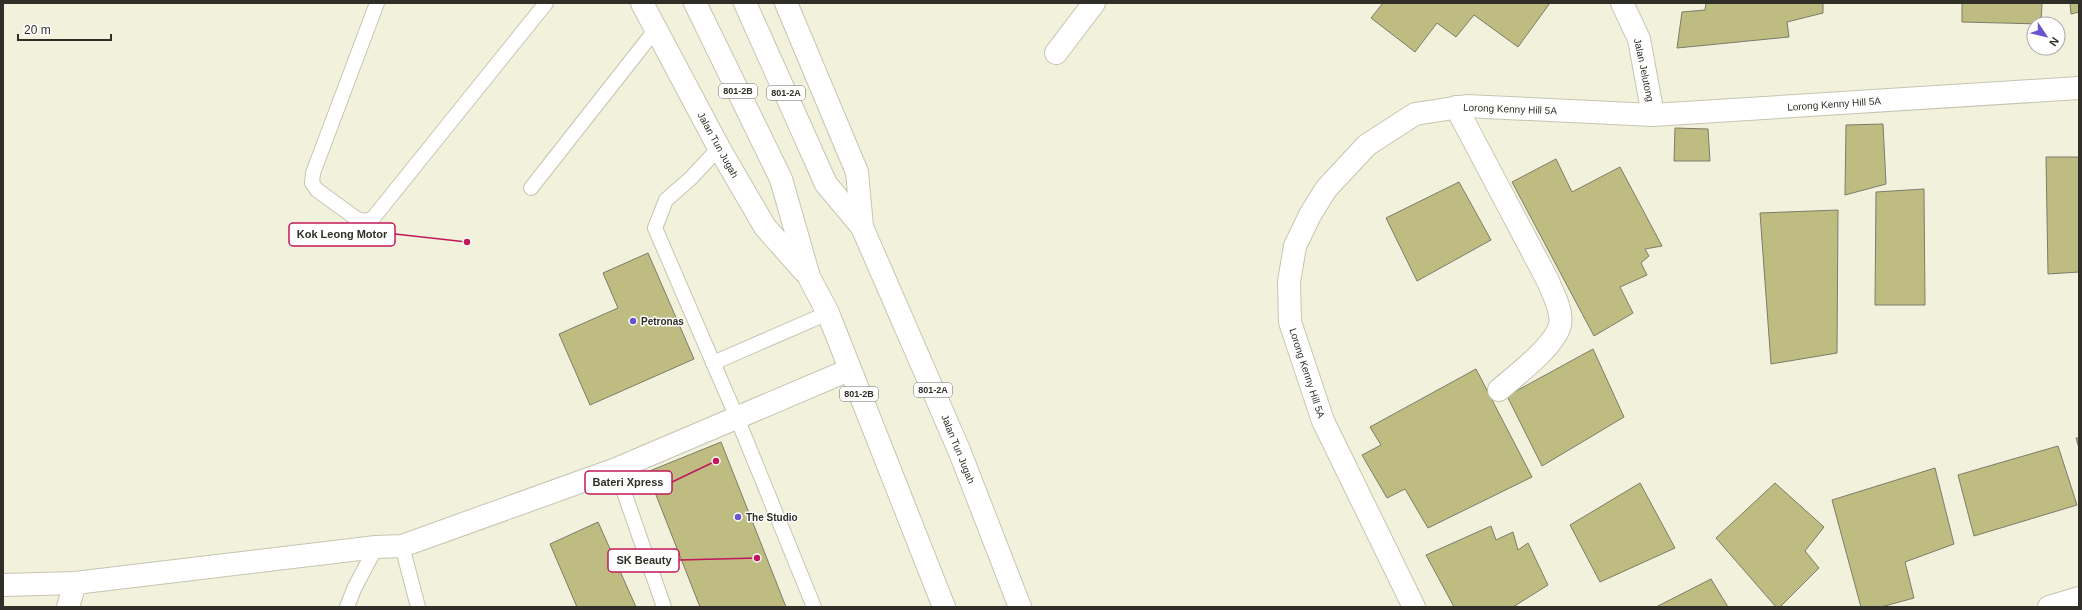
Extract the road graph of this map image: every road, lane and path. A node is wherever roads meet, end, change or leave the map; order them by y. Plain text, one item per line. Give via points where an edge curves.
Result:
1 (377, 3) edge
2 (642, 3) edge
3 (695, 3) edge
4 (745, 3) edge
5 (786, 3) edge
6 (1094, 3) edge
7 (1622, 3) edge
8 (541, 5) edge
9 (656, 29) junction
10 (1056, 53) dead end
11 (2079, 88) edge
12 (1456, 107) junction
13 (1653, 115) junction
14 (719, 148) junction
15 (531, 188) dead end
16 (862, 227) junction
17 (809, 277) junction
18 (828, 313) junction
19 (713, 363) junction
20 (849, 370) junction
21 (1499, 390) dead end
22 (737, 418) junction
23 (616, 469) junction
24 (402, 546) junction
25 (376, 547) junction
26 (75, 583) junction
27 (3, 585) edge
28 (2079, 598) edge
29 (68, 607) edge
30 (347, 607) edge
31 (418, 607) edge
32 (664, 607) edge
33 (814, 607) edge
34 (944, 607) edge
35 (1020, 607) edge
36 (1414, 607) edge
37 (2049, 607) edge

1 - 8 lane via 312,173 312,183 317,190 357,219 366,221 374,217
2 - 9 main road, Jalan Tun Jugah / 801-2B
3 - 17 main road, Jalan Tun Jugah / 801-2B via 781,178
4 - 16 main road, Jalan Tun Jugah / 801-2A via 826,184
5 - 16 main road, Jalan Tun Jugah / 801-2A via 857,172
6 - 10 main road
7 - 13 main road, Jalan Jelutong via 1639,39
9 - 14 main road, Jalan Tun Jugah / 801-2B
9 - 15 lane
11 - 13 main road, Lorong Kenny Hill 5A
12 - 13 main road, Lorong Kenny Hill 5A
12 - 21 main road via 1548,281 1558,308 1560,325 1547,348
12 - 36 main road, Lorong Kenny Hill 5A via 1415,114 1367,145 1326,189 1310,215 1295,246 1289,282 1290,322 1323,421
14 - 17 main road, Jalan Tun Jugah / 801-2B via 765,227
14 - 19 lane via 666,200 655,228
16 - 35 main road, Jalan Tun Jugah / 801-2A via 959,450
17 - 18 main road, Jalan Tun Jugah / 801-2B
18 - 19 lane
18 - 20 main road, Jalan Tun Jugah / 801-2B
19 - 22 lane
20 - 22 main road
20 - 34 main road, Jalan Tun Jugah / 801-2B
22 - 23 main road
22 - 33 lane
23 - 24 main road
23 - 32 lane
24 - 25 main road
24 - 31 lane
25 - 26 main road
25 - 30 lane
26 - 27 main road
26 - 29 main road
28 - 37 main road

